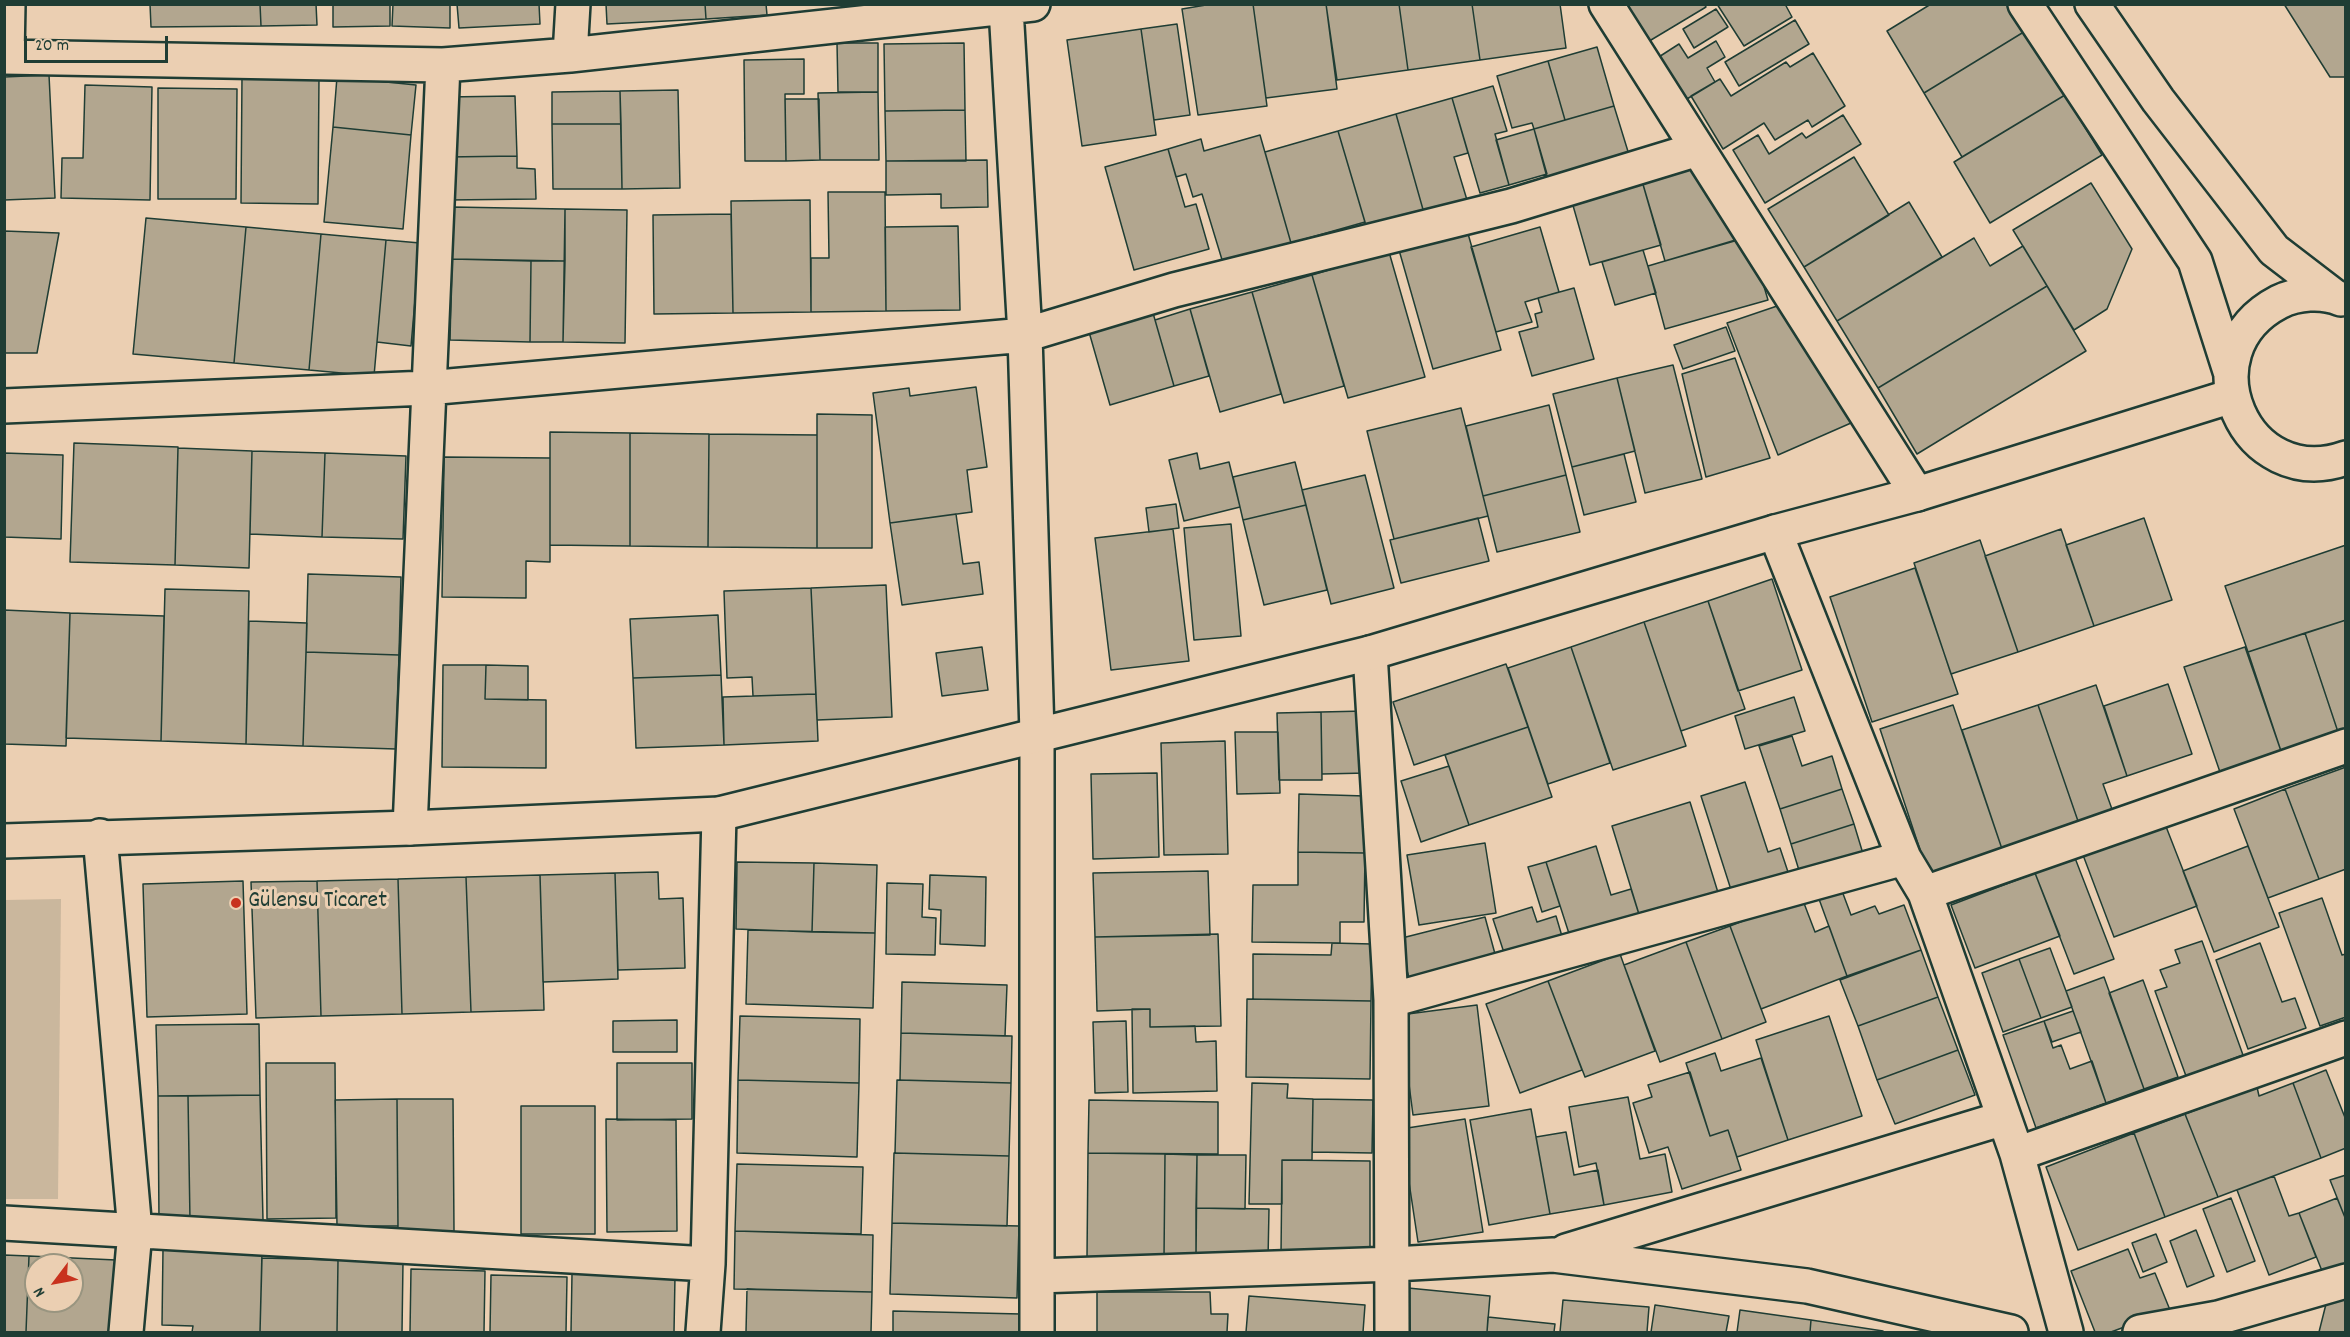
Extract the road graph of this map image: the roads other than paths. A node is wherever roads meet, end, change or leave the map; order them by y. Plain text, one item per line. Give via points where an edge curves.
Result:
1 (8, 4) edge
2 (573, 4) edge
3 (1606, 4) edge
4 (2025, 4) edge
5 (2092, 4) edge
6 (1020, 6) edge
7 (570, 55) junction
8 (6, 57) edge
9 (443, 65) junction
10 (1698, 149) junction
11 (2340, 298) edge
12 (1025, 335) junction
13 (2231, 383) junction
14 (428, 388) junction
15 (4, 406) edge
16 (2346, 458) edge
17 (1917, 494) junction
18 (1775, 532) junction
19 (1370, 653) junction
20 (1037, 733) junction
21 (2346, 747) edge
22 (719, 814) junction
23 (410, 828) junction
24 (100, 836) junction
25 (4, 841) edge
26 (1904, 858) junction
27 (1925, 893) junction
28 (1391, 1000) junction
29 (2346, 1038) edge
30 (2004, 1118) junction
31 (2017, 1154) junction
32 (4, 1223) edge
33 (135, 1231) junction
34 (1553, 1255) junction
35 (708, 1264) junction
36 (1394, 1264) junction
37 (1037, 1276) junction
38 (2346, 1281) edge
39 (126, 1332) edge
40 (703, 1332) edge
41 (1037, 1332) edge
42 (1392, 1332) edge
43 (2011, 1332) edge
44 (2066, 1332) edge
45 (2140, 1332) edge

1 - 8 street
2 - 7 street
3 - 10 street
4 - 13 street via 2195,261
5 - 11 street via 2158,100 2274,250
6 - 7 street
6 - 12 street
7 - 9 street
8 - 9 street
9 - 14 street
10 - 12 street via 1511,206 1174,290
10 - 17 street
11 - 13 street via 2310,294 2286,298 2265,310 2248,326 2236,348
12 - 14 street
12 - 20 street
13 - 16 street via 2244,424 2273,453 2296,462 2320,464
13 - 17 street
14 - 15 street
14 - 23 street
17 - 18 street
18 - 19 street
18 - 26 street
19 - 20 street
19 - 28 street
20 - 22 street
20 - 37 street
21 - 27 street
22 - 23 street
22 - 35 street
23 - 24 street
24 - 25 street
24 - 33 street
26 - 27 street
26 - 28 street
27 - 30 street
28 - 36 street
29 - 31 street
30 - 31 street
30 - 34 street
31 - 44 street
32 - 33 street
33 - 35 street
33 - 39 street
34 - 36 street
34 - 43 street via 1807,1286
35 - 40 street
36 - 37 street
36 - 42 street
37 - 41 street
38 - 45 street via 2218,1318

